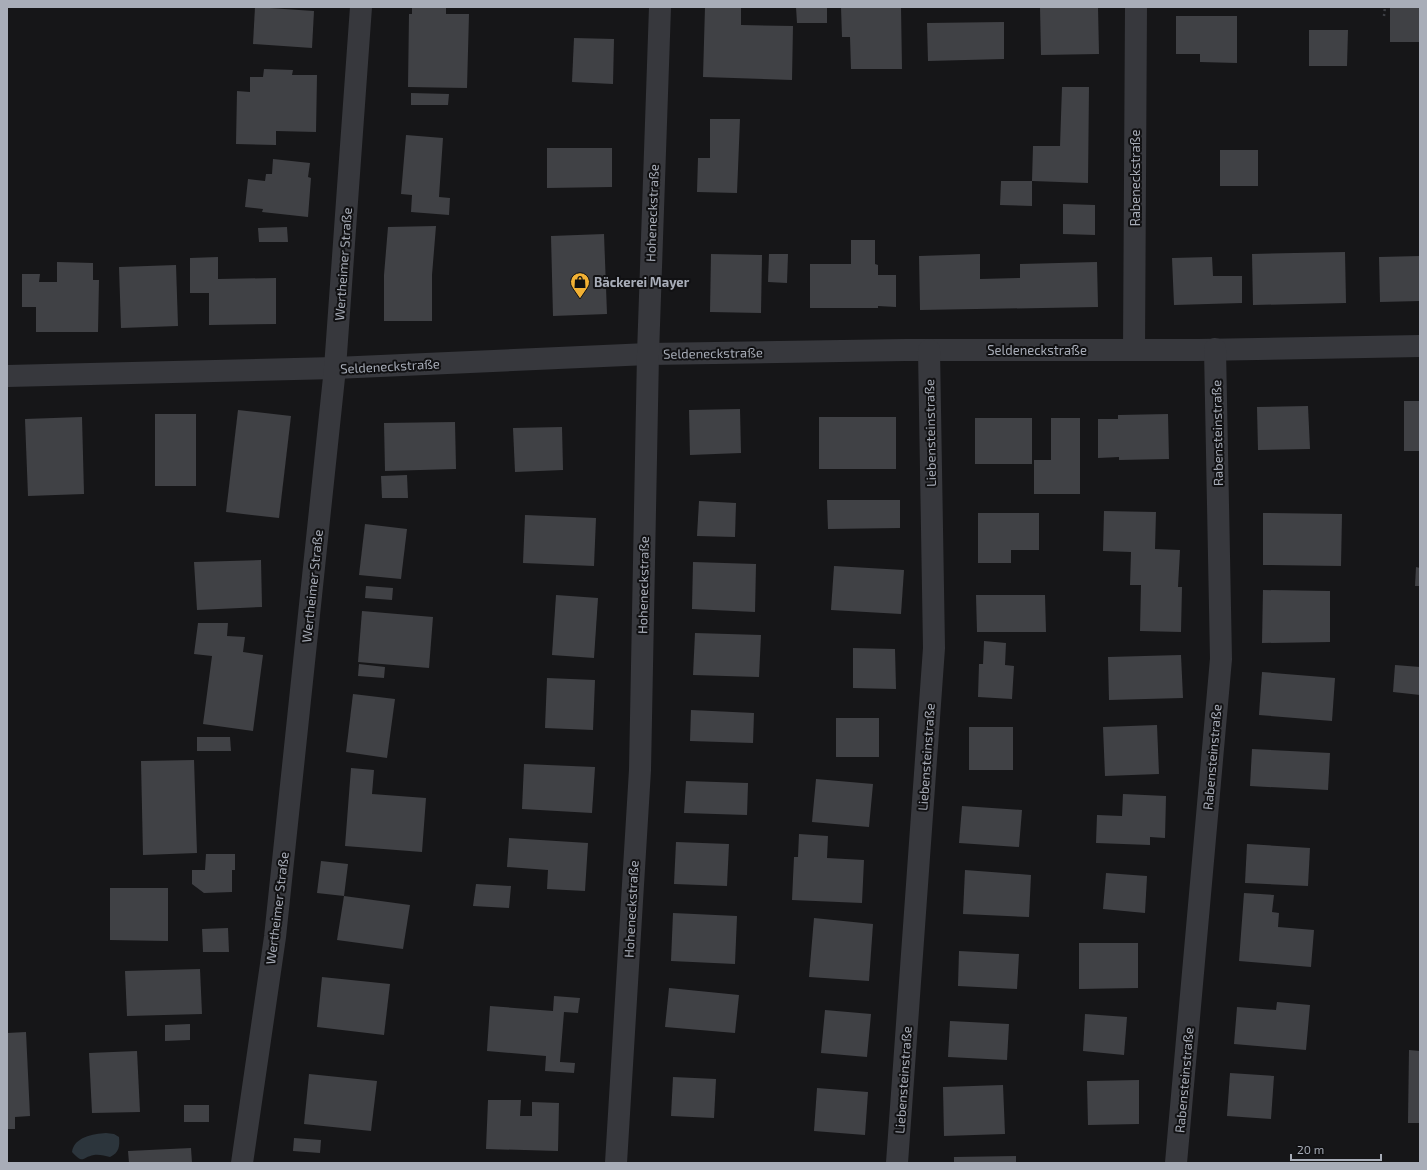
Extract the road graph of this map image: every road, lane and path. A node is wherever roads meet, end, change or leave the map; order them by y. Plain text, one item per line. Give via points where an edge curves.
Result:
1 (362, 7) edge
2 (660, 7) edge
3 (1136, 7) edge
4 (1384, 7) edge
5 (1384, 16) dead end
6 (1420, 346) edge
7 (929, 350) junction
8 (1134, 350) junction
9 (1215, 350) junction
10 (648, 354) junction
11 (336, 368) junction
12 (7, 376) edge
13 (242, 1163) edge
14 (616, 1163) edge
15 (897, 1163) edge
16 (1176, 1163) edge

1 - 11 street, Wertheimer Straße
2 - 10 street, Hoheneckstraße
3 - 8 street, Rabeneckstraße
4 - 5 path
6 - 9 street, Seldeneckstraße
7 - 8 street, Seldeneckstraße
7 - 10 street, Seldeneckstraße
7 - 15 street, Liebensteinstraße via 934,648
8 - 9 street, Seldeneckstraße
9 - 16 street, Rabensteinstraße via 1221,659
10 - 11 street, Seldeneckstraße
10 - 14 street, Hoheneckstraße via 640,770
11 - 12 street, Seldeneckstraße
11 - 13 street, Wertheimer Straße via 275,937

